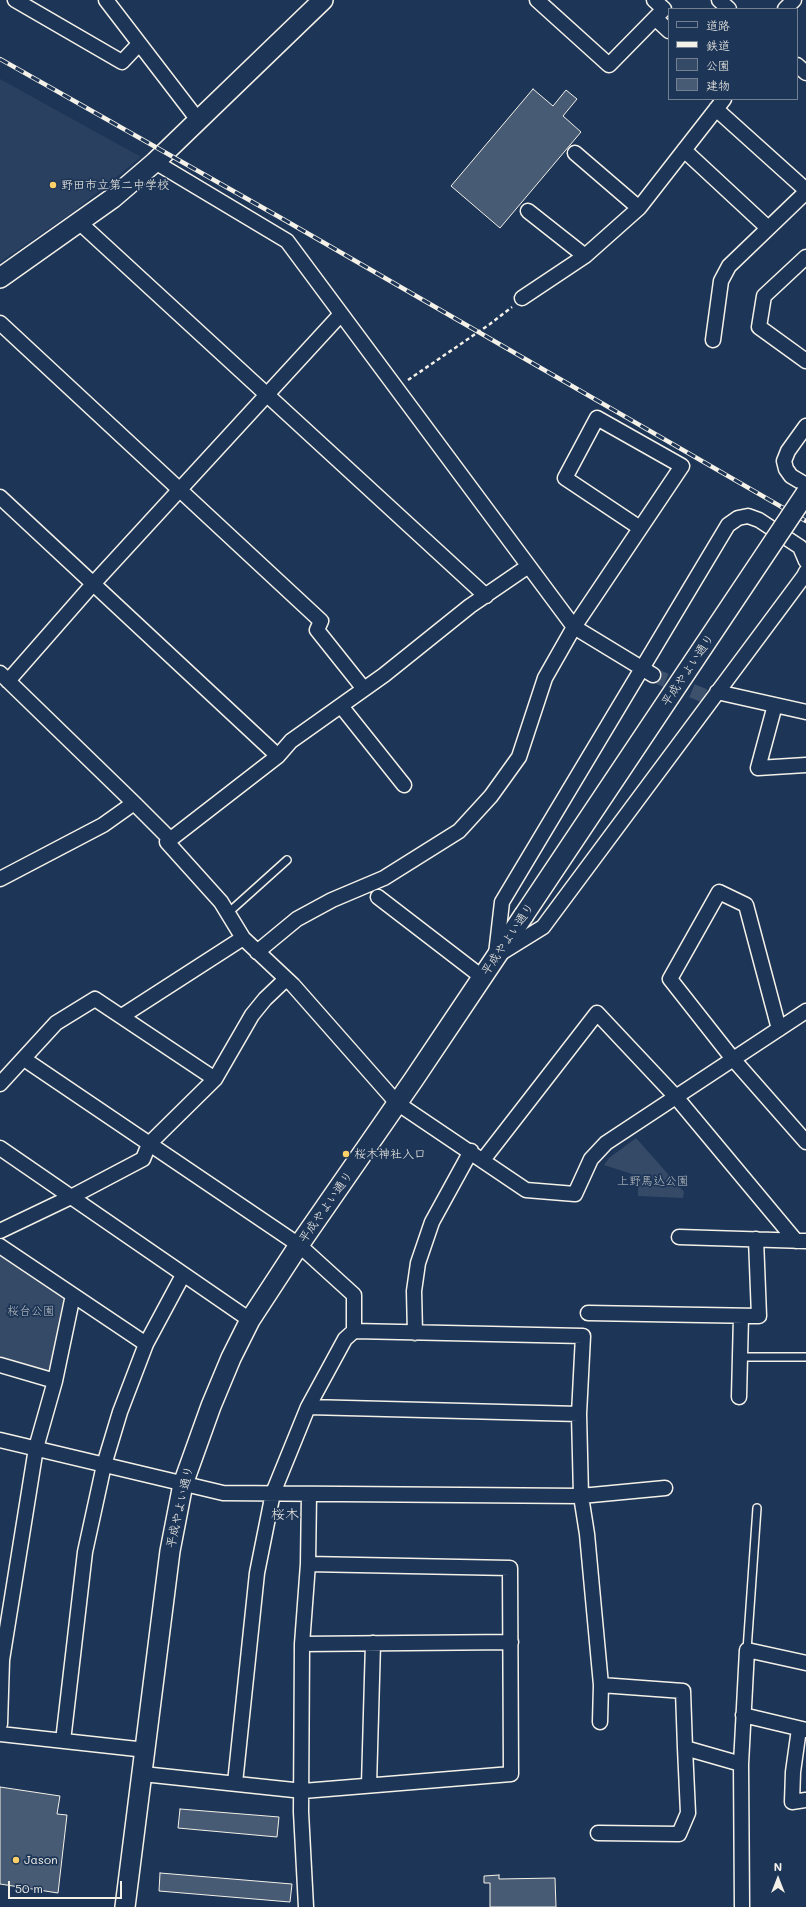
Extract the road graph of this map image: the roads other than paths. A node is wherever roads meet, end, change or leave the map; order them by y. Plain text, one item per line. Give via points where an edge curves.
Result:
1 (16, 0) edge
2 (106, 0) edge
3 (323, 0) edge
4 (537, 0) edge
5 (654, 0) edge
6 (719, 0) edge
7 (794, 0) edge
8 (728, 8) edge
9 (786, 8) edge
10 (655, 18) junction
11 (668, 30) edge
12 (139, 44) junction
13 (798, 66) edge
14 (806, 73) edge
15 (720, 104) edge
16 (198, 120) junction
17 (684, 150) junction
18 (574, 153) dead end
19 (154, 162) junction
20 (806, 191) edge
21 (639, 208) junction
22 (528, 211) dead end
23 (80, 223) junction
24 (768, 228) junction
25 (585, 256) junction
26 (806, 257) edge
27 (0, 278) edge
28 (522, 298) road end
29 (341, 314) junction
30 (0, 323) edge
31 (713, 340) dead end
32 (806, 361) edge
33 (268, 395) junction
34 (806, 426) edge
35 (806, 485) edge
36 (180, 489) junction
37 (806, 493) edge
38 (0, 497) edge
39 (640, 528) junction
40 (806, 561) edge
41 (527, 567) junction
42 (806, 572) edge
43 (93, 584) junction
44 (486, 596) junction
45 (574, 627) junction
46 (648, 671) junction
47 (4, 677) edge
48 (364, 690) junction
49 (717, 692) junction
50 (775, 705) junction
51 (341, 706) junction
52 (806, 712) edge
53 (278, 756) junction
54 (806, 765) edge
55 (404, 785) dead end
56 (134, 803) junction
57 (170, 840) junction
58 (287, 860) dead end
59 (0, 879) edge
60 (378, 897) dead end
61 (228, 913) junction
62 (243, 938) junction
63 (257, 952) junction
64 (496, 957) junction
65 (482, 977) junction
66 (286, 979) junction
67 (806, 1011) edge
68 (122, 1016) junction
69 (779, 1029) junction
70 (24, 1058) junction
71 (734, 1059) junction
72 (215, 1079) junction
73 (0, 1084) edge
74 (676, 1097) junction
75 (397, 1103) junction
76 (806, 1142) edge
77 (149, 1144) junction
78 (0, 1148) edge
79 (471, 1151) junction
80 (483, 1160) junction
81 (71, 1197) junction
82 (0, 1231) edge
83 (679, 1237) dead end
84 (756, 1239) junction
85 (801, 1241) edge
86 (299, 1245) junction
87 (0, 1246) edge
88 (183, 1275) junction
89 (73, 1295) junction
90 (588, 1313) dead end
91 (741, 1316) junction
92 (250, 1320) junction
93 (354, 1331) junction
94 (415, 1333) junction
95 (146, 1344) junction
96 (740, 1357) junction
97 (806, 1357) edge
98 (0, 1365) edge
99 (55, 1381) junction
100 (739, 1397) dead end
101 (308, 1407) junction
102 (579, 1414) junction
103 (0, 1440) edge
104 (36, 1448) junction
105 (104, 1465) junction
106 (183, 1484) junction
107 (665, 1488) dead end
108 (273, 1492) junction
109 (309, 1494) junction
110 (581, 1496) junction
111 (757, 1508) dead end
112 (308, 1564) junction
113 (511, 1642) junction
114 (373, 1643) junction
115 (302, 1644) junction
116 (747, 1650) junction
117 (1, 1660) edge
118 (806, 1663) edge
119 (601, 1685) junction
120 (743, 1715) junction
121 (600, 1722) dead end
122 (0, 1724) edge
123 (802, 1729) edge
124 (0, 1734) edge
125 (63, 1741) junction
126 (685, 1748) junction
127 (146, 1750) junction
128 (741, 1764) junction
129 (143, 1774) junction
130 (235, 1783) junction
131 (369, 1785) junction
132 (302, 1791) junction
133 (806, 1800) edge
134 (598, 1833) dead end
135 (125, 1907) edge
136 (306, 1907) edge
137 (742, 1907) edge

1 - 12 street via 122,62
2 - 12 street
3 - 16 street
4 - 10 street via 609,65
5 - 10 street via 664,9
6 - 8 street
7 - 9 street
10 - 11 street
12 - 16 street
13 - 14 street
15 - 17 street
15 - 20 street
16 - 19 street
17 - 21 street
17 - 24 street
18 - 21 street
19 - 23 street
19 - 29 street via 287,241
20 - 24 street
21 - 25 street
22 - 25 street
23 - 27 street
23 - 33 street
24 - 31 street via 729,266 721,281
25 - 28 street
26 - 32 street via 764,296 760,327
29 - 33 street
29 - 41 street
30 - 36 street
33 - 36 street
33 - 44 street
34 - 35 street via 784,461 791,476
36 - 43 street
36 - 48 street via 321,621 316,630
37 - 64 street, 平成やよい通り, bridge
38 - 43 street
39 - 39 street via 682,466 597,418 565,478
39 - 45 street
40 - 46 street via 800,547 760,520 748,516 738,518 728,525
41 - 44 street
41 - 45 street
42 - 49 street
43 - 47 street
43 - 53 street
44 - 48 street
45 - 46 street
45 - 63 street via 545,678 519,757 491,796 458,831 384,878 332,900 297,919
46 - 64 street via 502,902
47 - 56 street
48 - 51 street
49 - 50 street
49 - 64 street via 543,927
50 - 52 street
50 - 54 street via 758,768
51 - 53 street via 291,741
51 - 55 street
53 - 57 street
56 - 57 street
56 - 59 street via 103,824
57 - 61 street via 167,842
58 - 61 lane
60 - 65 street
61 - 62 street
62 - 63 street
62 - 68 street
63 - 66 street
64 - 65 street, 平成やよい通り
65 - 75 street, 平成やよい通り
66 - 72 street via 264,999 252,1015
66 - 75 street
67 - 69 street
68 - 70 street via 95,999 56,1023
68 - 72 street
69 - 71 street
69 - 71 street via 746,906 719,892 670,979
70 - 73 street
70 - 77 street
71 - 74 street
71 - 76 street
72 - 77 street
74 - 80 street via 606,1142 591,1159 574,1194 526,1190
74 - 80 street via 597,1013
74 - 85 street
75 - 79 street
75 - 86 street, 平成やよい通り
77 - 81 street via 142,1158
77 - 86 street
78 - 81 street
79 - 80 street
79 - 94 street via 432,1222 418,1263 414,1290
81 - 82 street
81 - 88 street
83 - 84 street
84 - 85 street
84 - 91 street via 759,1316
86 - 92 street, 平成やよい通り
86 - 93 street via 354,1295
87 - 89 street
88 - 92 street
88 - 95 street
89 - 95 street
89 - 99 street
90 - 91 street
91 - 96 street
92 - 106 street, 平成やよい通り via 211,1406
93 - 94 street
93 - 101 street via 345,1339
94 - 102 street via 583,1336
95 - 105 street via 120,1412
96 - 97 lane
96 - 100 street
98 - 99 street
99 - 104 street
101 - 102 street
101 - 108 street
102 - 110 street
103 - 104 street
104 - 105 street
104 - 117 street
105 - 106 street
105 - 125 street via 84,1552
106 - 108 street via 223,1493
106 - 127 street, 平成やよい通り via 170,1551
107 - 110 street
108 - 109 street
108 - 130 street via 257,1573
109 - 110 street
109 - 112 street
110 - 119 street
111 - 116 lane
112 - 113 street via 510,1568
112 - 115 street
113 - 114 street
113 - 131 street via 511,1774
114 - 115 street
114 - 131 street
115 - 132 street
116 - 118 street
116 - 120 street
117 - 122 street
119 - 121 street
119 - 126 street via 683,1691
120 - 123 street
120 - 128 street
123 - 133 street via 793,1772 792,1802
124 - 125 street
125 - 127 street
126 - 128 street
126 - 134 street via 688,1813 679,1834
127 - 129 street, 平成やよい通り
128 - 137 street
129 - 130 street
129 - 135 street, 平成やよい通り
130 - 132 street
131 - 132 street
132 - 136 street

